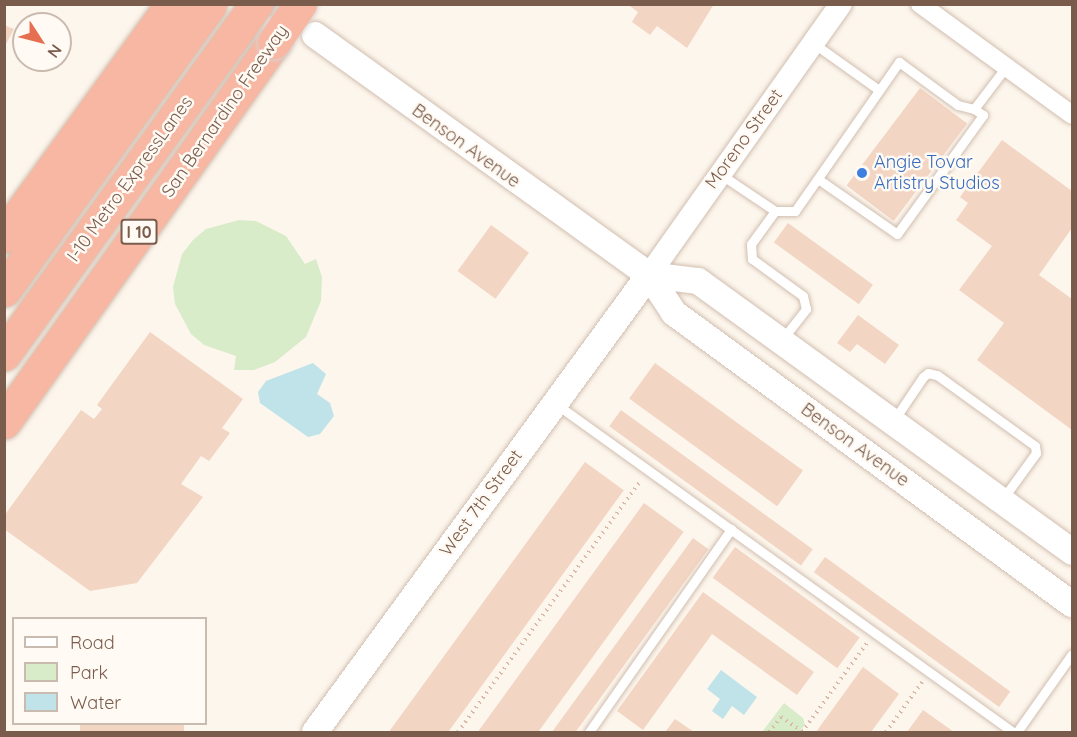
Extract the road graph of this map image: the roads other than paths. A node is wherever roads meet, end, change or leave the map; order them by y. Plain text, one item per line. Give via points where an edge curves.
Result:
1 (172, 4) edge
2 (210, 4) edge
3 (300, 4) edge
4 (841, 4) edge
5 (920, 4) edge
6 (249, 14) edge
7 (315, 35) tunnel mouth
8 (813, 43) junction
9 (1006, 67) junction
10 (879, 90) junction
11 (974, 109) junction
12 (1072, 115) edge
13 (719, 174) junction
14 (818, 179) junction
15 (775, 212) junction
16 (4, 236) edge
17 (649, 275) junction
18 (4, 290) edge
19 (781, 341) junction
20 (4, 354) edge
21 (554, 403) junction
22 (4, 422) edge
23 (892, 422) junction
24 (1002, 500) junction
25 (731, 530) junction
26 (1072, 552) edge
27 (1072, 604) edge
28 (1072, 654) edge
29 (315, 732) edge
30 (589, 732) edge
31 (1015, 732) edge

1 - 16 highway
2 - 18 highway, I-10 Metro ExpressLanes
3 - 22 highway, San Bernardino Freeway / I 10, bridge
4 - 8 street, Moreno Street
5 - 9 street
6 - 20 highway, I-10 Metro ExpressLanes
7 - 17 main road, Benson Avenue
8 - 10 lane
8 - 13 street, Moreno Street
9 - 11 lane
9 - 12 street
10 - 11 lane via 899,62 958,105
10 - 14 lane
11 - 14 lane via 983,115 897,234
13 - 15 lane
13 - 17 street, Moreno Street
14 - 15 lane via 795,211
15 - 19 lane via 751,244 752,259 803,296 806,309
17 - 19 main road, Benson Avenue via 698,281
17 - 21 main road, West 7th Street
17 - 27 main road, Benson Avenue via 674,314
19 - 23 main road, Benson Avenue
21 - 25 lane
21 - 29 main road, West 7th Street
23 - 24 main road, Benson Avenue
23 - 24 lane via 928,373 946,381 1035,446 1032,460
24 - 26 main road, Benson Avenue
25 - 30 lane
25 - 31 lane
28 - 31 lane

